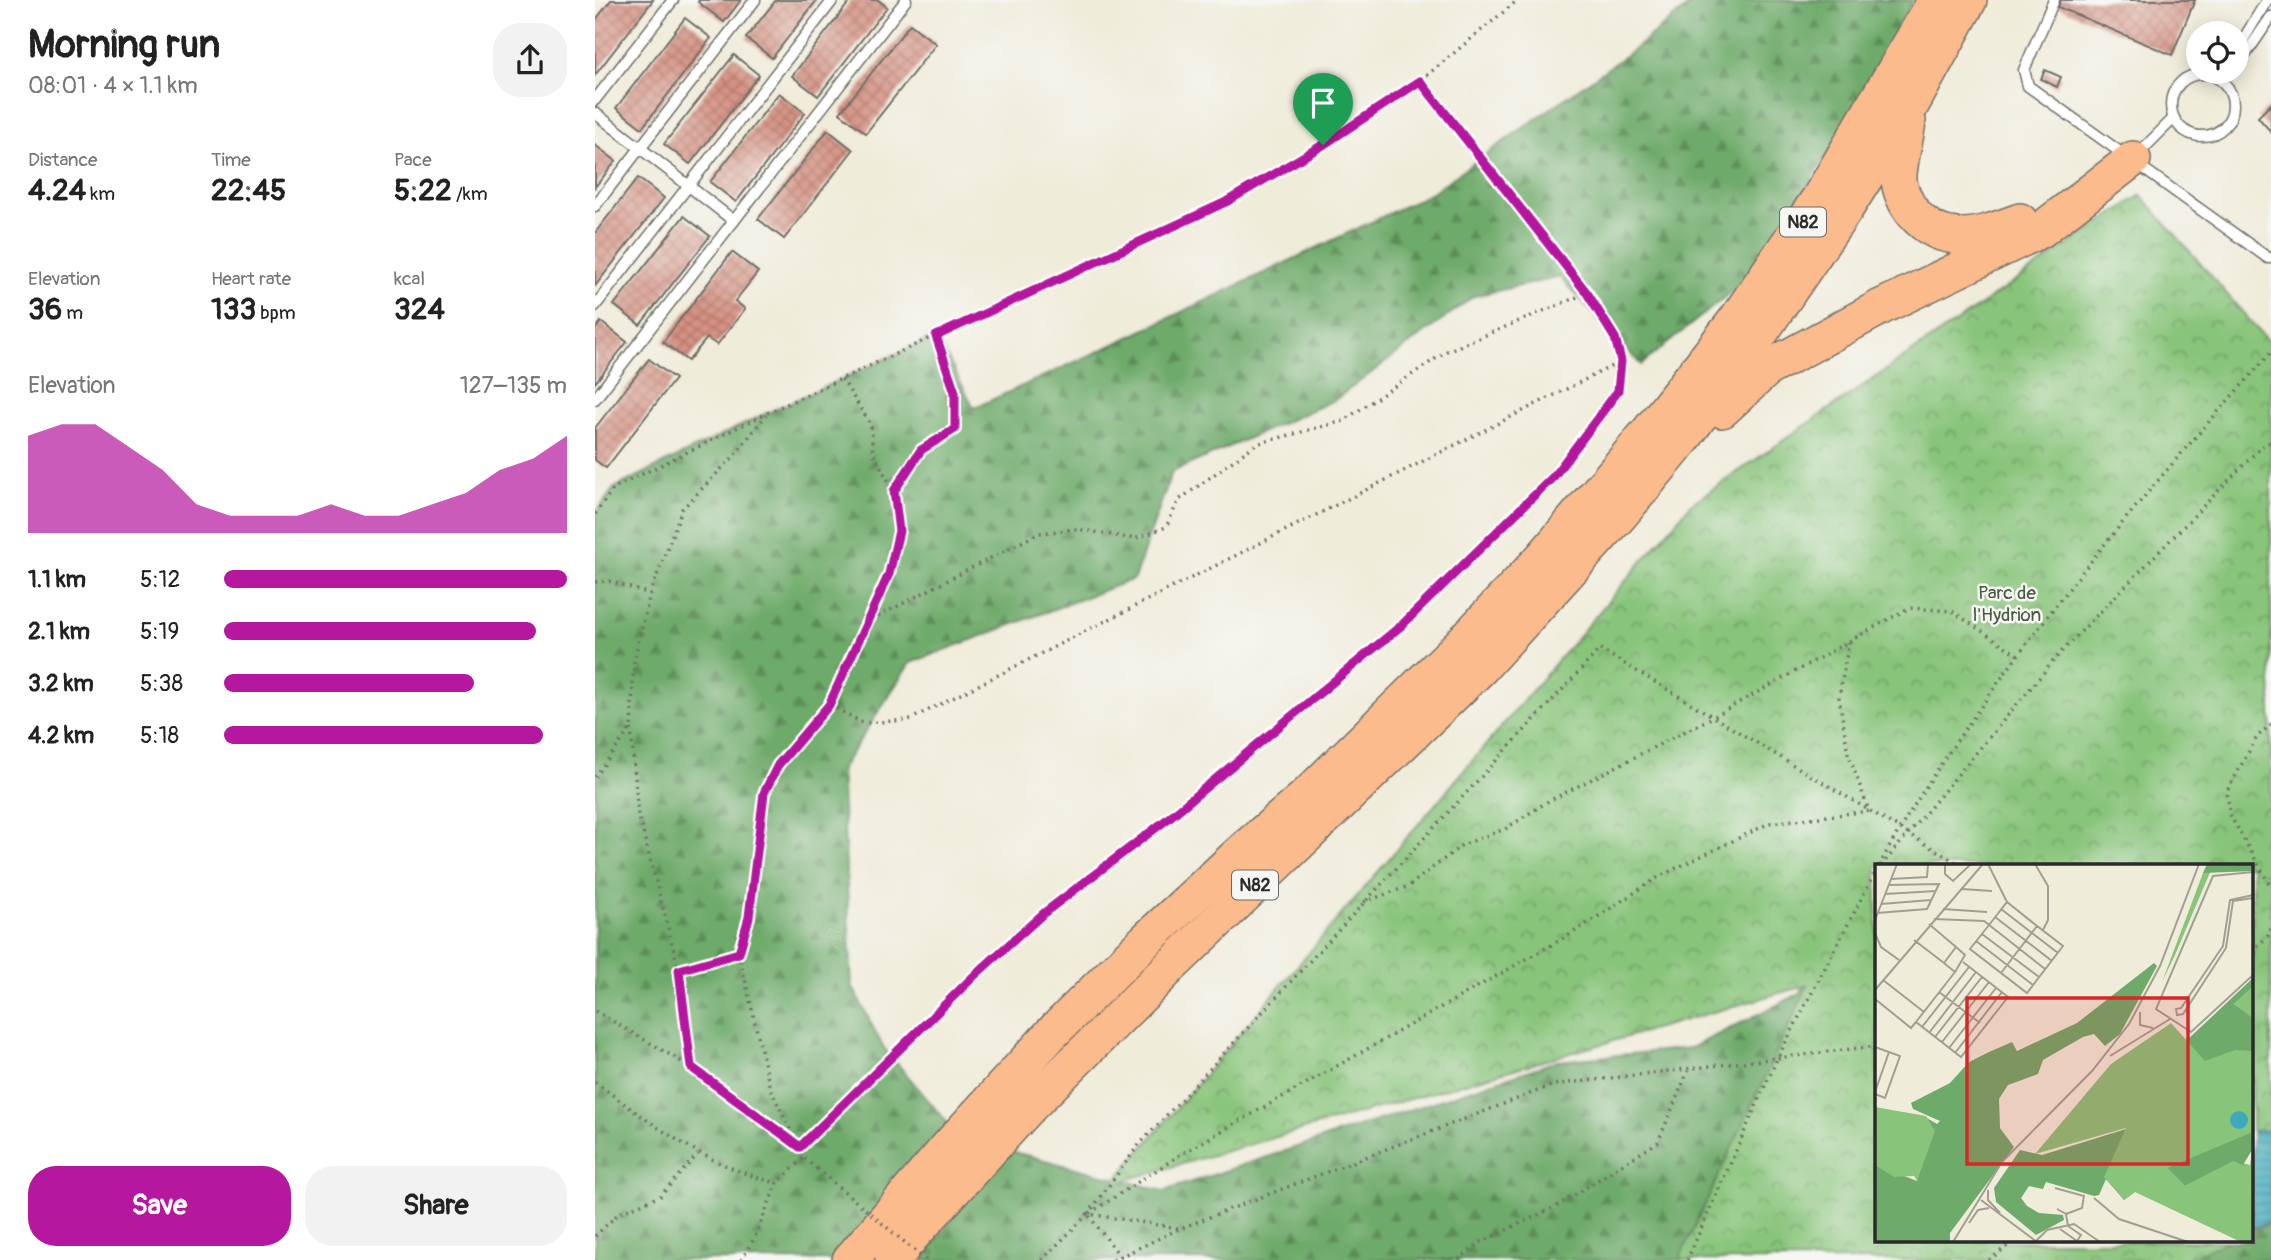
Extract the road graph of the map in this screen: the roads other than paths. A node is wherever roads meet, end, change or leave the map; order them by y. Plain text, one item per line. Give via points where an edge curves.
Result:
1 (673, 0) edge
2 (755, 0) edge
3 (833, 0) edge
4 (906, 0) edge
5 (1936, 0) edge
6 (1969, 0) edge
7 (2054, 0) edge
8 (2267, 0) edge
9 (2271, 17) edge
10 (2249, 30) edge
11 (2249, 49) edge
12 (2186, 80) edge
13 (2226, 84) edge
14 (595, 100) edge
15 (1910, 107) junction
16 (595, 113) edge
17 (2174, 118) junction
18 (640, 148) junction
19 (2133, 159) junction
20 (689, 185) junction
21 (595, 206) edge
22 (734, 220) junction
23 (2271, 258) edge
24 (595, 306) edge
25 (595, 399) edge
26 (1683, 439) junction
27 (955, 1139) junction
28 (851, 1260) edge
29 (865, 1260) edge
30 (893, 1260) edge

1 - 14 lane
2 - 18 lane
3 - 20 lane
4 - 22 lane
5 - 27 highway, N82 via 1820,197 1736,320 1543,557 1314,788 1231,860 1071,1014
6 - 15 highway, N82
7 - 19 lane via 2024,70 2028,86
8 - 10 lane
9 - 11 lane
12 - 17 lane via 2171,101
13 - 17 lane via 2234,103 2224,128 2196,136
15 - 19 highway via 1899,178 1907,206 1926,227 1956,237 1989,233 2023,220 2089,176
15 - 26 highway, N82 via 1806,266
16 - 18 lane
17 - 19 lane
18 - 20 lane
18 - 21 lane
19 - 23 lane
19 - 26 highway via 2041,230 1768,368 1731,404
20 - 22 lane
20 - 24 lane
22 - 25 lane
26 - 30 highway, N82 via 1480,669 1031,1105
27 - 28 highway, N82
27 - 29 highway

